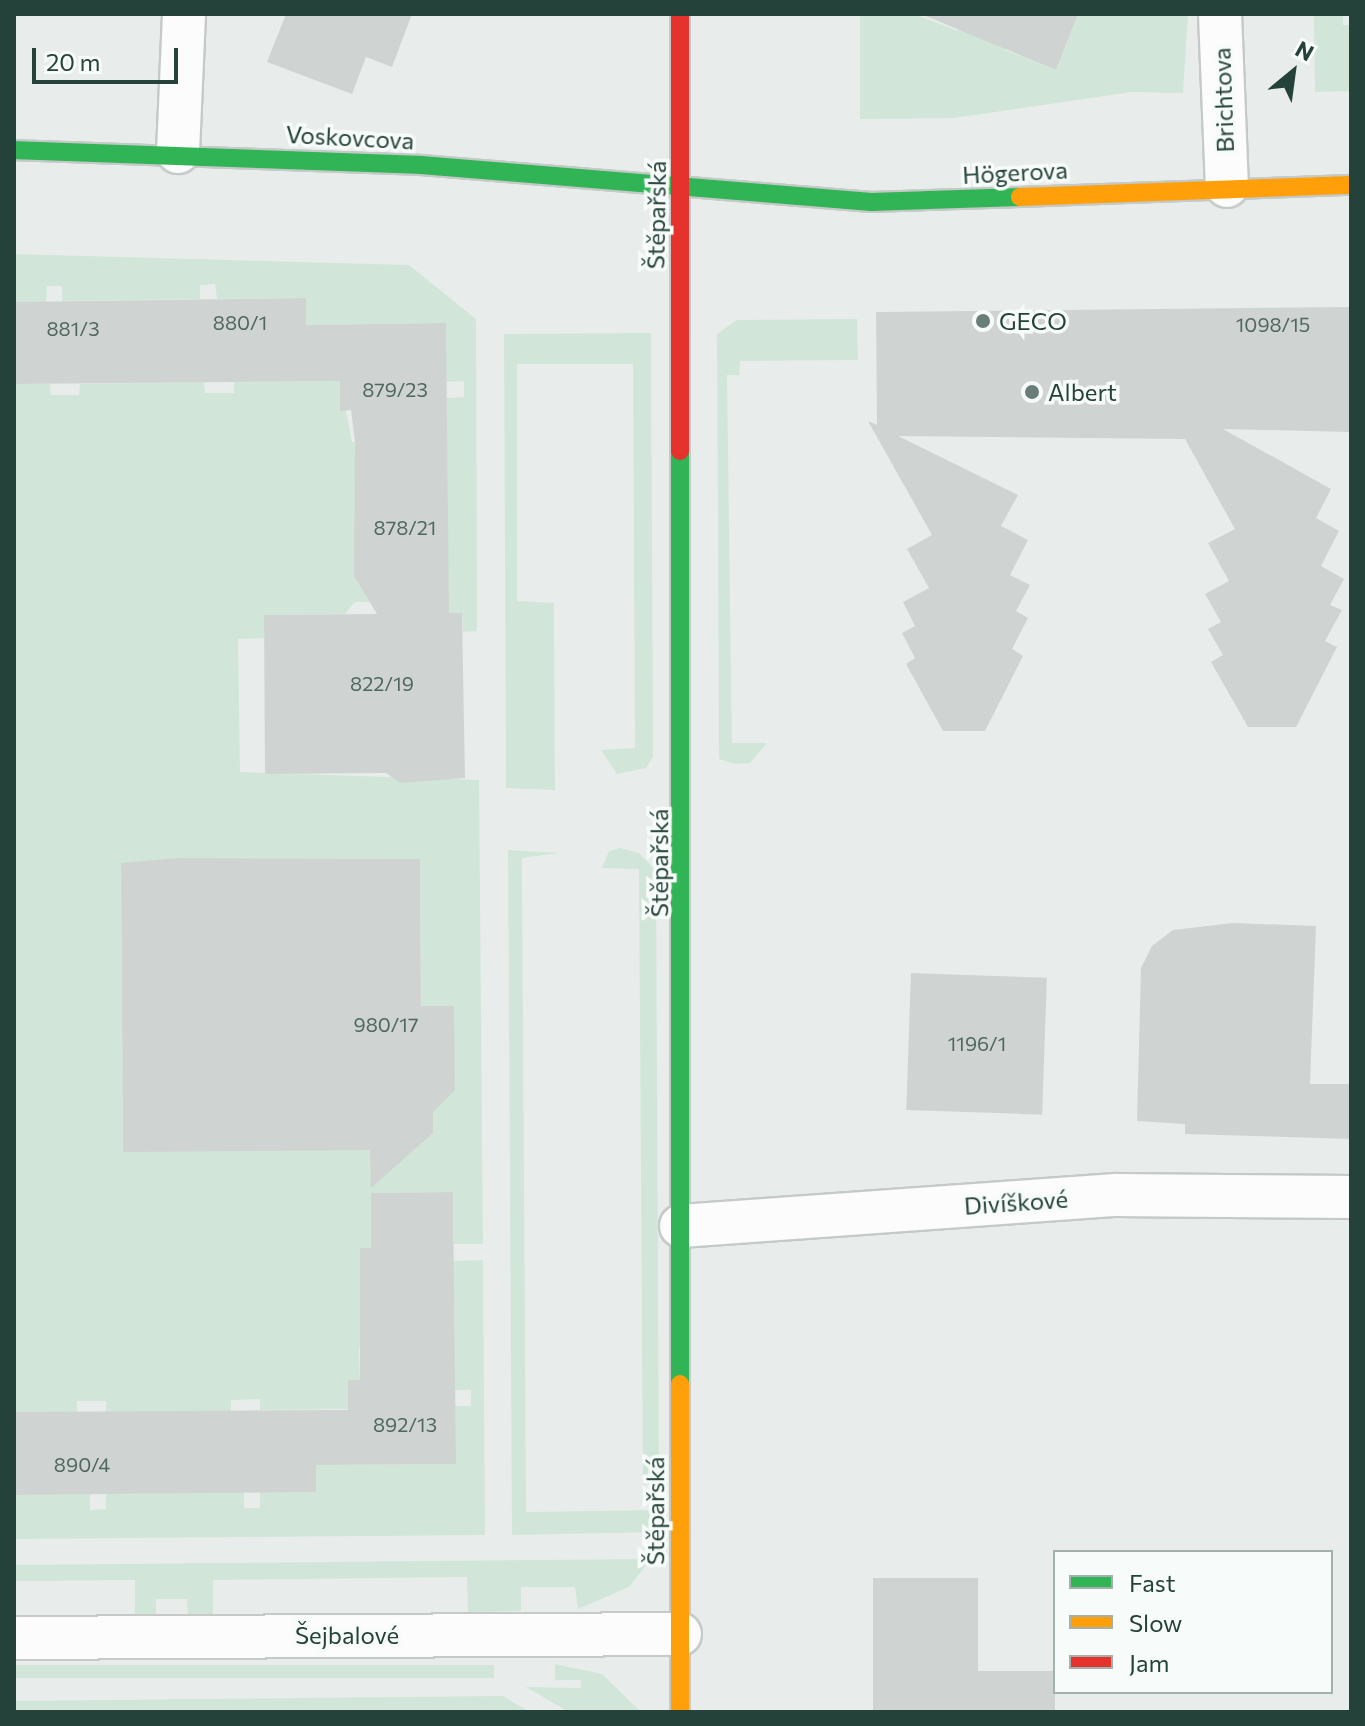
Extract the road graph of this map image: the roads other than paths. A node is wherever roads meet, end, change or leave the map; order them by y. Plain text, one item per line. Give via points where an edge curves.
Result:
1 (184, 14) edge
2 (680, 14) edge
3 (1220, 14) edge
4 (14, 150) edge
5 (178, 152) junction
6 (1351, 185) edge
7 (1227, 186) junction
8 (682, 191) junction
9 (1351, 1197) edge
10 (681, 1226) junction
11 (680, 1634) junction
12 (14, 1638) edge
13 (680, 1712) edge

1 - 5 street
2 - 8 street, Štěpařská
3 - 7 street, Brichtova
4 - 5 street, Voskovcova
5 - 8 street, Voskovcova via 421,165
6 - 7 street, Högerova
7 - 8 street, Högerova via 871,202
8 - 10 street, Štěpařská
9 - 10 street, Divíškové via 1116,1195
10 - 11 street, Štěpařská
11 - 12 street, Šejbalové
11 - 13 street, Štěpařská

